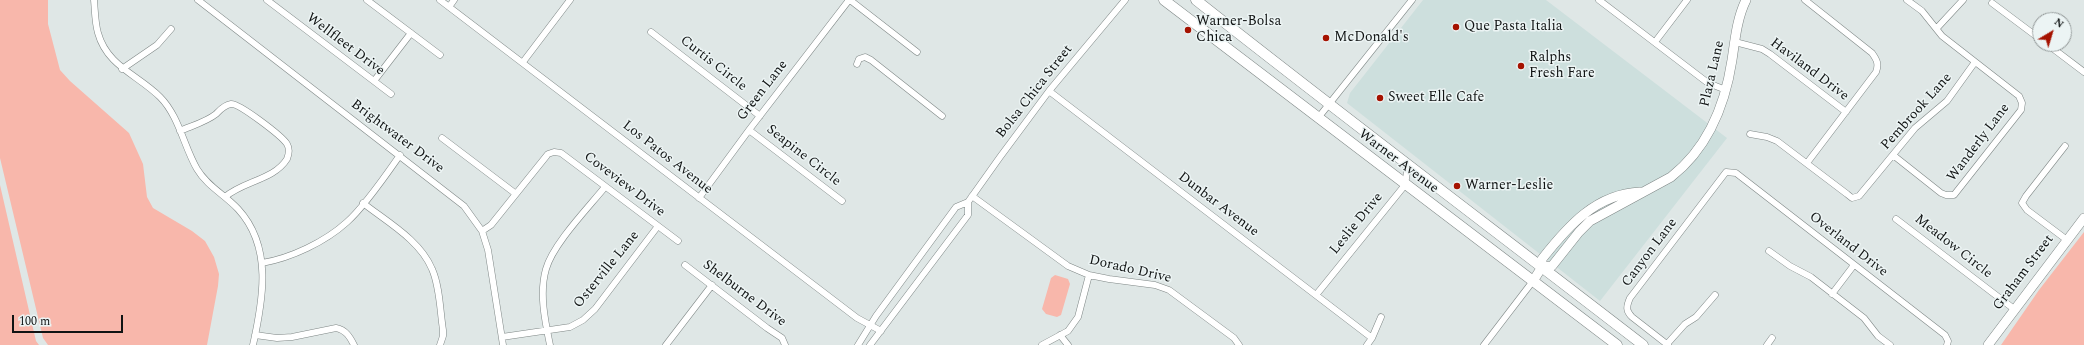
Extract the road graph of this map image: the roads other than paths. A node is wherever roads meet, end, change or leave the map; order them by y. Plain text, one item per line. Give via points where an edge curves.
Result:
1 (94, 0) edge
2 (198, 0) edge
3 (267, 0) edge
4 (367, 0) edge
5 (440, 0) edge
6 (454, 0) edge
7 (570, 0) edge
8 (850, 0) edge
9 (1125, 0) edge
10 (1164, 0) edge
11 (1196, 0) edge
12 (1412, 0) edge
13 (1600, 0) edge
14 (1687, 0) edge
15 (1746, 0) edge
16 (1805, 0) edge
17 (1907, 0) edge
18 (1963, 0) edge
19 (1992, 3) dead end
20 (449, 7) junction
21 (1937, 28) junction
22 (171, 29) dead end
23 (651, 32) dead end
24 (411, 33) junction
25 (2032, 33) edge
26 (1654, 42) junction
27 (1735, 42) junction
28 (917, 52) dead end
29 (2057, 52) edge
30 (440, 55) dead end
31 (523, 62) junction
32 (1975, 62) junction
33 (857, 64) dead end
34 (122, 69) junction
35 (2084, 72) edge
36 (374, 81) junction
37 (1726, 90) junction
38 (1049, 91) junction
39 (391, 94) dead end
40 (1329, 105) junction
41 (1846, 112) junction
42 (760, 116) junction
43 (942, 116) dead end
44 (1318, 118) junction
45 (749, 130) junction
46 (180, 131) junction
47 (1750, 134) dead end
48 (442, 138) dead end
49 (2065, 146) dead end
50 (400, 155) junction
51 (1893, 155) junction
52 (1807, 163) junction
53 (1408, 165) junction
54 (1731, 172) joint
55 (1405, 185) junction
56 (605, 187) junction
57 (516, 194) junction
58 (972, 196) junction
59 (225, 197) junction
60 (700, 198) junction
61 (842, 201) dead end
62 (968, 202) junction
63 (363, 203) junction
64 (2084, 218) edge
65 (1896, 219) dead end
66 (658, 226) junction
67 (482, 231) junction
68 (2067, 240) junction
69 (678, 241) dead end
70 (1769, 251) dead end
71 (262, 263) junction
72 (685, 265) dead end
73 (1854, 265) junction
74 (1542, 267) junction
75 (1089, 275) junction
76 (1533, 281) junction
77 (712, 285) junction
78 (1832, 294) junction
79 (1316, 295) junction
80 (1715, 295) dead end
81 (2014, 309) junction
82 (1381, 317) dead end
83 (870, 326) junction
84 (548, 331) junction
85 (881, 331) junction
86 (255, 335) junction
87 (1060, 335) junction
88 (502, 337) junction
89 (1372, 338) junction
90 (1772, 338) dead end
91 (1948, 343) edge
92 (253, 345) edge
93 (354, 345) edge
94 (440, 345) edge
95 (503, 345) edge
96 (550, 345) edge
97 (666, 345) edge
98 (785, 345) edge
99 (858, 345) edge
100 (870, 345) edge
101 (1042, 345) edge
102 (1068, 345) edge
103 (1239, 345) edge
104 (1367, 345) edge
105 (1484, 345) edge
106 (1617, 345) edge
107 (1643, 345) edge
108 (1667, 345) edge
109 (1767, 345) edge
110 (1890, 345) edge
111 (1988, 345) edge

1 - 34 street via 97,33 111,58
2 - 50 street, Brightwater Drive
3 - 36 street, Wellfleet Drive
4 - 24 street
5 - 20 street, Los Patos Avenue
6 - 20 street
7 - 31 street
8 - 28 street
8 - 42 street, Green Lane
9 - 38 street, Bolsa Chica Street
10 - 44 main road, Warner Avenue
11 - 40 main road, Warner Avenue
12 - 40 street
13 - 26 street
14 - 26 street
15 - 27 street, Plaza Lane
16 - 41 street via 1872,53 1877,61 1876,72
17 - 21 street via 1922,11
18 - 21 street
19 - 25 street
20 - 31 street, Los Patos Avenue
21 - 32 street via 1942,36
22 - 34 street via 157,45
23 - 42 street, Curtis Circle
24 - 30 street
24 - 36 street
26 - 37 street via 1708,83
27 - 37 street, Plaza Lane
27 - 41 street, Haviland Drive via 1762,49 1770,54
29 - 35 street
31 - 60 street, Los Patos Avenue
32 - 51 street, Pembrook Lane via 1947,101 1915,128
32 - 51 street, Wanderly Lane via 2020,96 2021,110 1954,195 1941,194
33 - 43 street via 859,59 865,57 871,60
34 - 46 street via 161,97
36 - 39 street, Wellfleet Drive
37 - 74 street, Plaza Lane via 1718,118 1697,152 1683,167 1671,177 1640,192 1630,201 1590,221 1552,266
38 - 58 street, Bolsa Chica Street
38 - 79 street, Dunbar Avenue
40 - 44 street
40 - 53 main road, Warner Avenue
41 - 52 street
42 - 45 street, Green Lane
44 - 55 main road, Warner Avenue
45 - 60 street, Green Lane
45 - 61 street, Seapine Circle
46 - 59 street via 198,171 205,181
46 - 59 street via 232,104 243,108 285,141 289,150 287,158 276,171
47 - 52 street via 1767,136 1777,141
48 - 57 street
49 - 68 street via 2022,203 2027,210
50 - 63 street
50 - 67 street, Brightwater Drive via 459,200
51 - 52 street, Pembrook Lane via 1859,196 1852,198
53 - 55 street
53 - 74 main road, Warner Avenue
54 - 73 street, Overland Drive via 1736,173
54 - 108 street, Canyon Lane via 1726,172 1627,305 1627,312 1632,318
55 - 76 main road, Warner Avenue
55 - 79 street, Leslie Drive
56 - 57 street, Coveview Drive via 561,153 554,152 548,154
56 - 66 street, Coveview Drive
56 - 84 street via 548,263 543,293
57 - 67 street via 491,225
58 - 62 street, Bolsa Chica Street
58 - 75 street, Dorado Drive via 1068,266
59 - 71 street via 248,222 256,238
60 - 83 street, Los Patos Avenue
62 - 83 street, Bolsa Chica Street via 956,207
62 - 85 street, Bolsa Chica Street via 968,215
63 - 71 street via 349,221 323,240 273,261
63 - 94 street via 410,240 428,259 436,282 441,316 443,336
64 - 68 street, Graham Street
65 - 81 street, Meadow Circle
66 - 69 street, Coveview Drive
66 - 84 street, Osterville Lane via 589,315 570,327
67 - 88 street, Brightwater Drive via 488,250
68 - 81 street, Graham Street
70 - 78 street via 1811,277
71 - 86 street via 263,288
72 - 77 street, Shelburne Drive
73 - 78 street
73 - 91 street, Overland Drive via 1945,335
74 - 76 street, Plaza Lane
74 - 107 main road, Warner Avenue
75 - 87 street via 1078,317 1068,330
75 - 103 street, Dorado Drive via 1155,285 1170,290 1234,338
76 - 105 street
76 - 106 main road, Warner Avenue
77 - 97 street
77 - 98 street, Shelburne Drive via 782,338
78 - 110 street via 1864,318 1878,336
79 - 89 street, Dunbar Avenue
80 - 108 street
81 - 111 street, Graham Street
82 - 89 street
83 - 85 street, Los Patos Avenue
83 - 99 street, Bolsa Chica Street
84 - 88 street, Osterville Lane
84 - 96 street
85 - 100 street, Bolsa Chica Street
86 - 92 street
86 - 93 street via 292,337 336,328 342,329
87 - 101 street
87 - 102 street
88 - 95 street, Brightwater Drive
89 - 104 street
90 - 109 street

